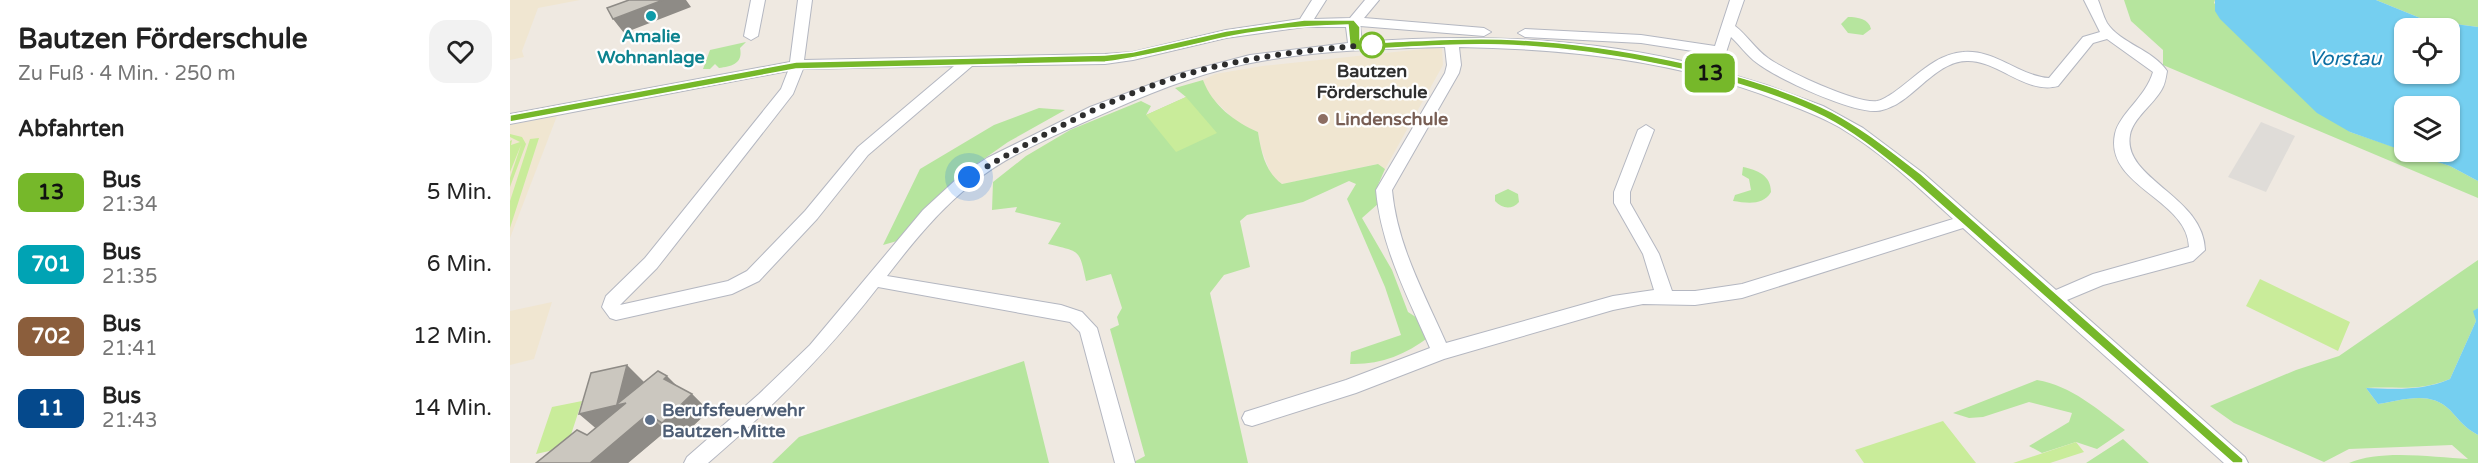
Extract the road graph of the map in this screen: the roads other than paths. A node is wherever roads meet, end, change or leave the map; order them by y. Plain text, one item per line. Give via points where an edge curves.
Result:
1 (758, 0) edge
2 (805, 0) edge
3 (1319, 0) edge
4 (1372, 0) edge
5 (1737, 0) edge
6 (2091, 0) edge
7 (1304, 23) junction
8 (1353, 23) junction
9 (1728, 27) junction
10 (2110, 34) junction
11 (751, 36) dead end
12 (1451, 42) junction
13 (1355, 46) junction
14 (1721, 51) junction
15 (969, 61) junction
16 (796, 65) junction
17 (1712, 74) junction
18 (510, 119) edge
19 (1646, 130) dead end
20 (1966, 221) junction
21 (873, 280) junction
22 (1665, 296) junction
23 (2053, 299) junction
24 (1441, 352) junction
25 (1252, 418) dead end
26 (694, 463) edge
27 (1125, 463) edge
28 (2238, 463) edge

1 - 11 street
2 - 16 street
3 - 7 street
4 - 8 street
5 - 9 street
6 - 10 street via 2101,25
7 - 8 street
7 - 15 street via 1226,34 1114,58
8 - 13 street
8 - 14 street via 1641,39
9 - 10 street via 1762,60 1845,100 1872,106 1891,101 1929,73 1966,56 2031,80 2053,83 2088,40
9 - 14 street
10 - 23 street via 2151,60 2160,71 2156,87 2123,131 2123,154 2188,220 2197,233 2198,250 2098,279
12 - 13 street
12 - 17 street via 1568,48
12 - 24 street via 1452,73 1384,190 1384,210 1391,232
13 - 21 street via 1226,64 1168,81 1048,133 969,177 919,223
14 - 17 street
15 - 16 street
15 - 16 street via 863,151 811,215 753,276 732,287 616,313 612,301 651,263 788,91
16 - 18 street
17 - 20 street via 1818,110 1859,133
19 - 22 street via 1622,192 1622,203 1651,254
20 - 22 street via 1742,291 1695,298
20 - 23 street
21 - 26 street via 808,359
21 - 27 street via 1076,317 1088,328
22 - 24 street via 1613,303
23 - 28 street
24 - 25 street

